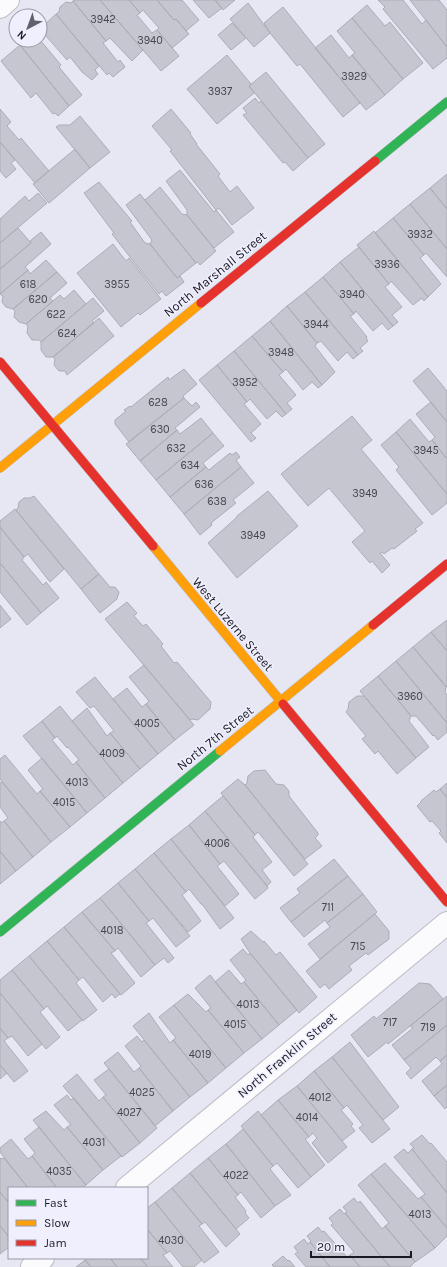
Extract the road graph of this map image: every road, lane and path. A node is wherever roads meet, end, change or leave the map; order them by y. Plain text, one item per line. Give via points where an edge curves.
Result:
1 (8, 0) edge
2 (0, 7) edge
3 (447, 102) edge
4 (0, 362) edge
5 (52, 425) junction
6 (0, 468) edge
7 (447, 564) edge
8 (281, 701) junction
9 (447, 902) edge
10 (447, 923) edge
11 (0, 932) edge
12 (128, 1187) edge
13 (42, 1259) edge
14 (32, 1267) edge

1 - 2 street
3 - 5 street, North Marshall Street
4 - 5 street, West Luzerne Street
5 - 6 street, North Marshall Street
5 - 8 street, West Luzerne Street
7 - 8 street, North 7th Street
8 - 9 street, West Luzerne Street
8 - 11 street, North 7th Street
10 - 12 street, North Franklin Street
13 - 14 street

